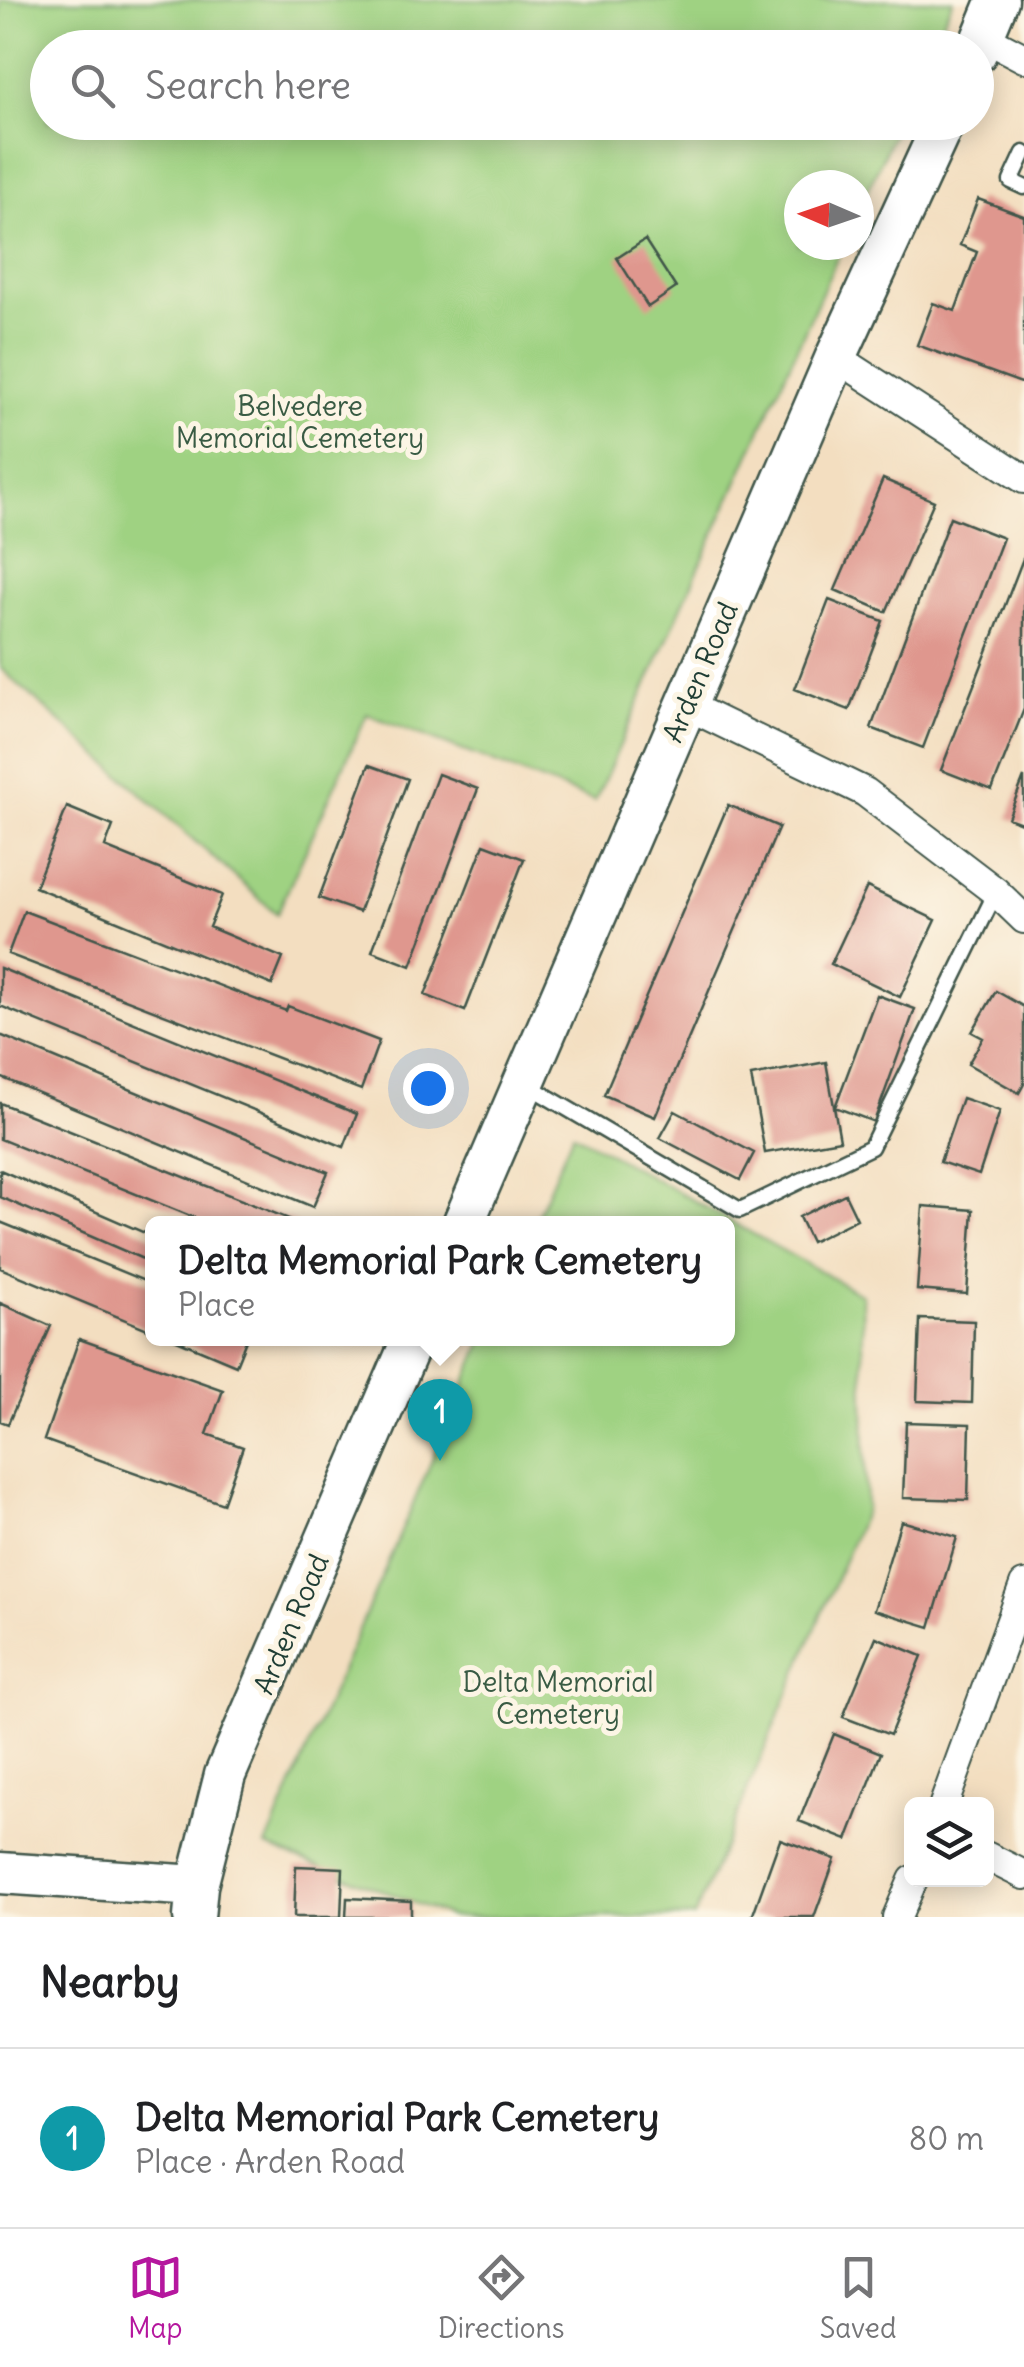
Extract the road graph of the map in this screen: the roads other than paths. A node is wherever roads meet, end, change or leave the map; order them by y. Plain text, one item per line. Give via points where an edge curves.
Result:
1 (994, 36) edge
2 (1024, 58) edge
3 (936, 140) edge
4 (1024, 153) edge
5 (1024, 187) edge
6 (836, 356) junction
7 (1024, 479) edge
8 (686, 705) junction
9 (996, 892) junction
10 (1024, 919) edge
11 (524, 1082) junction
12 (466, 1216) edge
13 (411, 1346) edge
14 (1024, 1586) edge
15 (947, 1797) edge
16 (994, 1860) edge
17 (0, 1874) edge
18 (1024, 1875) edge
19 (910, 1887) edge
20 (196, 1902) edge
21 (897, 1917) edge

1 - 2 street
3 - 6 main road, Arden Road
4 - 5 lane via 1011,181
6 - 7 street
6 - 8 main road, Arden Road
8 - 9 street via 866,792
8 - 11 main road, Arden Road
9 - 10 street
9 - 11 lane via 871,1147 740,1210
11 - 12 main road, Arden Road
13 - 20 main road, Arden Road via 225,1776
14 - 15 street
16 - 18 street
17 - 20 main road
19 - 21 street

